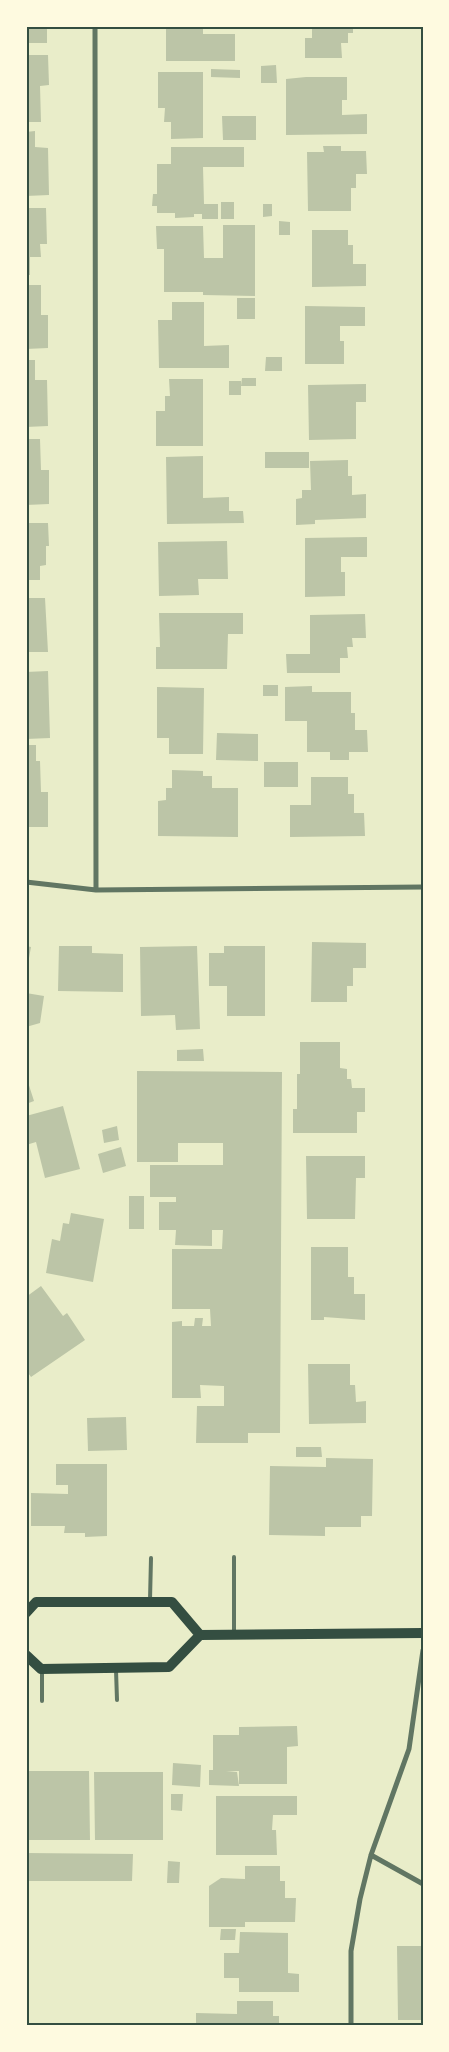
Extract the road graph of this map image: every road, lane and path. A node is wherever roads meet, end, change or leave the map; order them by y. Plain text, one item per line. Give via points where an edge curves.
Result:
1 (96, 26) edge
2 (26, 882) edge
3 (423, 887) edge
4 (96, 890) junction
5 (234, 1557) dead end
6 (151, 1558) dead end
7 (150, 1602) junction
8 (26, 1613) edge
9 (423, 1633) edge
10 (200, 1635) junction
11 (234, 1635) junction
12 (423, 1650) edge
13 (26, 1655) edge
14 (42, 1668) junction
15 (116, 1668) junction
16 (117, 1700) dead end
17 (42, 1701) dead end
18 (371, 1855) junction
19 (423, 1884) edge
20 (351, 2026) edge

1 - 4 street
2 - 4 street
3 - 4 street
5 - 11 lane
6 - 7 lane
7 - 8 main road via 36,1602
7 - 10 main road via 172,1602
9 - 11 main road
10 - 11 main road
10 - 15 main road via 170,1667
12 - 18 street via 409,1749
13 - 14 main road
14 - 15 main road
14 - 17 lane
15 - 16 lane
18 - 19 street
18 - 20 street via 351,1951

